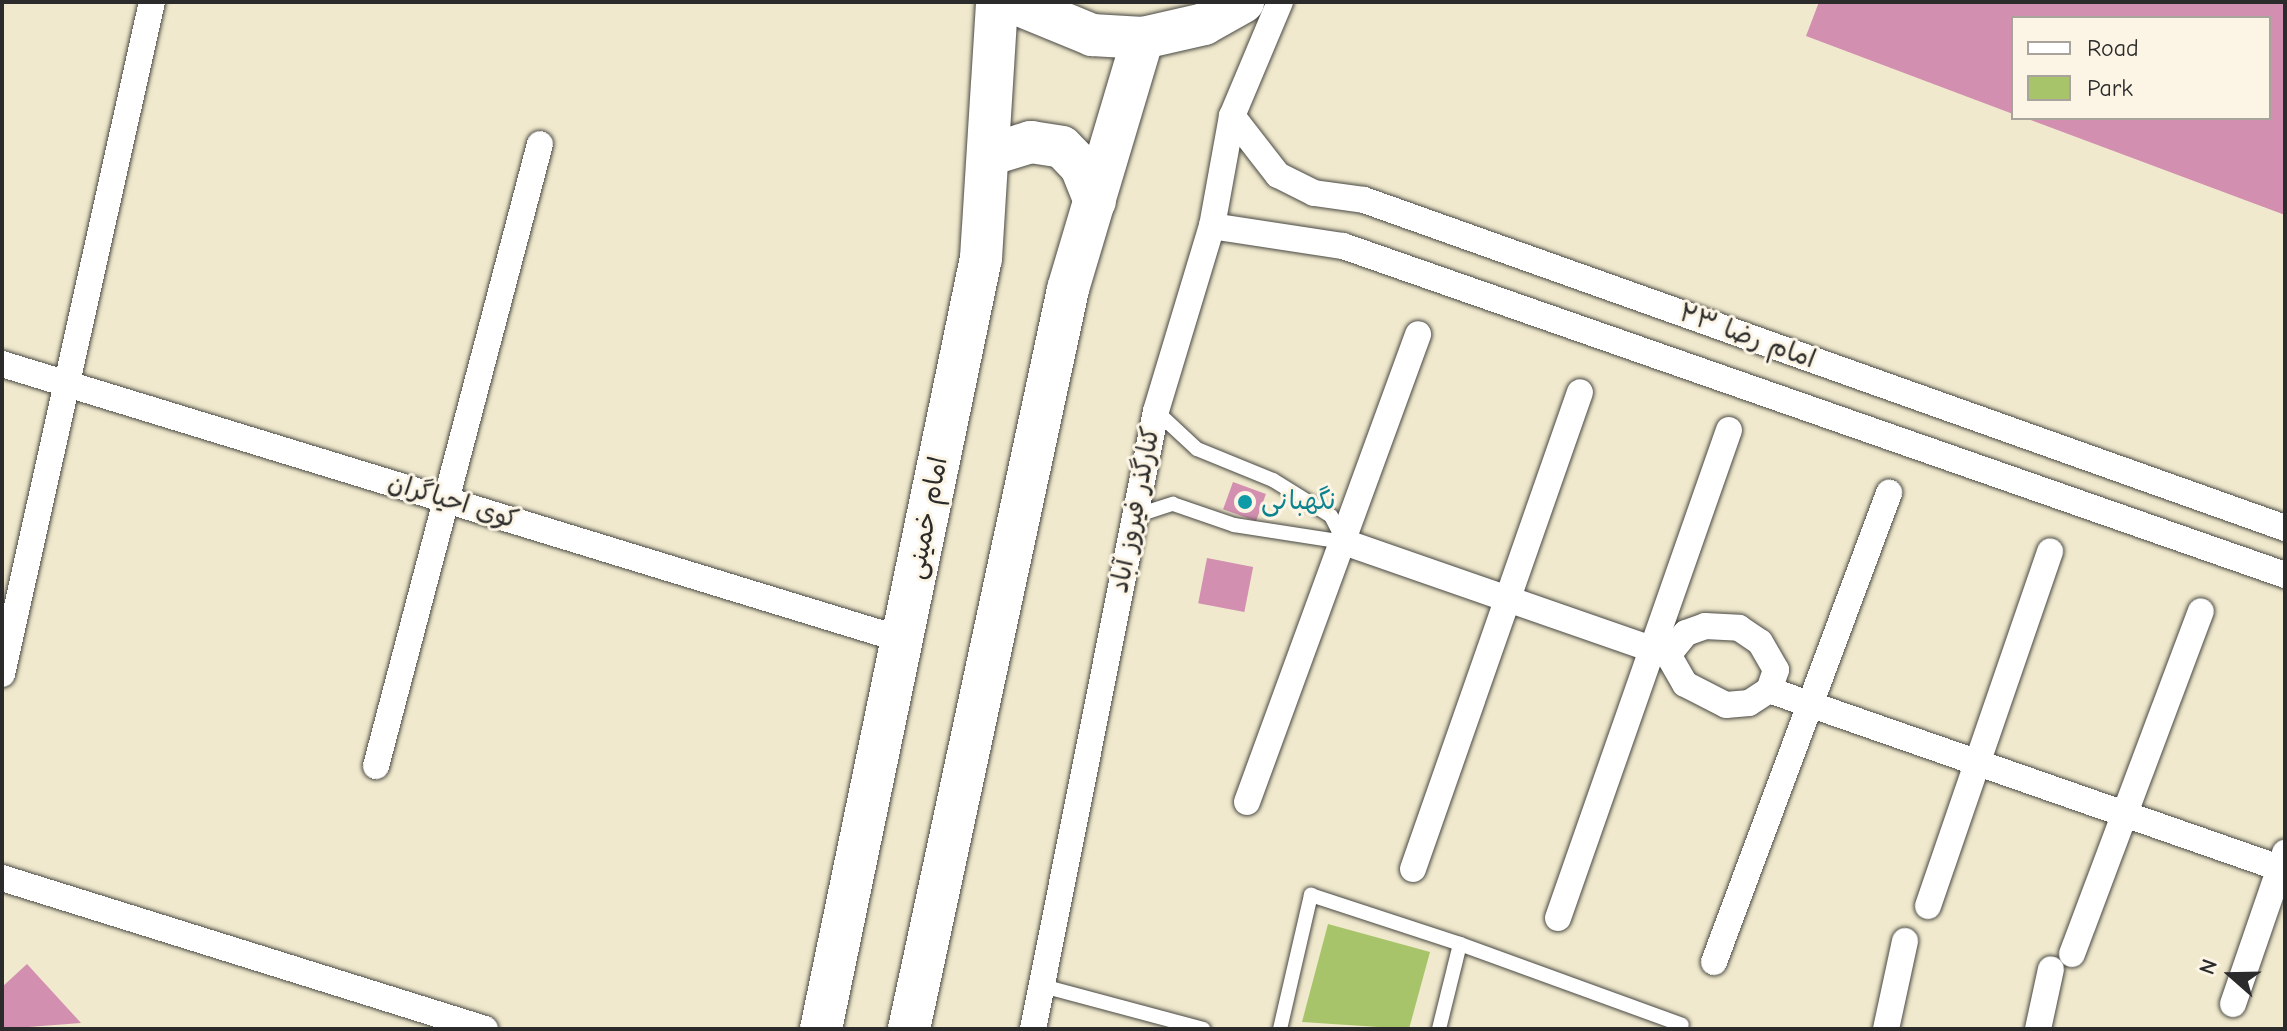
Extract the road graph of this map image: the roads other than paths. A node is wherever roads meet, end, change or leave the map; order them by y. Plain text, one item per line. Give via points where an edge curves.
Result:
1 (152, 2) edge
2 (997, 2) edge
3 (1012, 2) edge
4 (1243, 2) edge
5 (1280, 2) edge
6 (1143, 38) junction
7 (1232, 116) junction
8 (540, 144) dead end
9 (992, 154) junction
10 (1095, 201) junction
11 (1212, 226) junction
12 (1418, 334) dead end
13 (2, 364) edge
14 (70, 385) junction
15 (1580, 392) dead end
16 (1156, 411) junction
17 (1729, 430) dead end
18 (1889, 493) dead end
19 (446, 500) junction
20 (1135, 516) junction
21 (2285, 528) edge
22 (1344, 542) junction
23 (2050, 551) dead end
24 (2285, 575) edge
25 (1507, 600) junction
26 (2201, 611) dead end
27 (903, 640) junction
28 (1658, 651) junction
29 (2, 674) edge
30 (1769, 690) junction
31 (1810, 704) junction
32 (1978, 765) junction
33 (376, 766) dead end
34 (1247, 802) dead end
35 (2126, 815) junction
36 (2283, 863) edge
37 (1413, 869) dead end
38 (2, 878) edge
39 (1928, 906) dead end
40 (1558, 918) dead end
41 (1905, 941) dead end
42 (1460, 944) junction
43 (1714, 962) dead end
44 (1043, 986) junction
45 (2233, 1004) dead end
46 (1682, 1025) dead end
47 (485, 1029) edge
48 (821, 1029) edge
49 (909, 1029) edge
50 (1033, 1029) edge
51 (1203, 1029) edge
52 (1280, 1029) edge
53 (1439, 1029) edge
54 (1886, 1029) edge
55 (2038, 1029) edge

1 - 14 street
2 - 9 main road, امام خمینی
3 - 6 main road via 1092,35
4 - 6 main road via 1204,24
5 - 7 street, کنارگذر فیروز آباد
6 - 10 main road
7 - 11 street, کنارگذر فیروز آباد
7 - 21 street, امام رضا ۲۳ via 1278,175 1314,193 1364,200
8 - 19 street
9 - 10 main road via 1031,142 1062,147 1081,167
9 - 27 main road, امام خمینی via 981,258
10 - 49 main road via 1068,289
11 - 16 street, کنارگذر فیروز آباد
11 - 24 street, امام رضا ۲۳ via 1343,246
12 - 22 street
13 - 14 street, کوی احیاگران
14 - 19 street, کوی احیاگران
14 - 29 street
15 - 25 street
16 - 20 street, کنارگذر فیروز آباد
16 - 22 lane via 1197,449 1273,480 1331,516
17 - 28 street
18 - 31 street
19 - 27 street, کوی احیاگران
19 - 33 street
20 - 22 lane via 1173,504 1234,525
20 - 44 street, کنارگذر فیروز آباد
22 - 25 street
22 - 34 street
23 - 32 street
25 - 28 street
25 - 37 street
26 - 35 street
27 - 48 main road, امام خمینی
28 - 30 street via 1702,698 1749,703
28 - 30 street via 1695,629 1739,628 1770,657 1776,670
28 - 40 street
30 - 31 street
31 - 32 street
31 - 43 street
32 - 35 street
32 - 39 street
35 - 36 street
35 - 55 street via 2061,962
36 - 45 street
38 - 47 street
41 - 54 street
42 - 46 lane
42 - 52 lane via 1311,895
42 - 53 lane
44 - 50 street, کنارگذر فیروز آباد
44 - 51 lane

